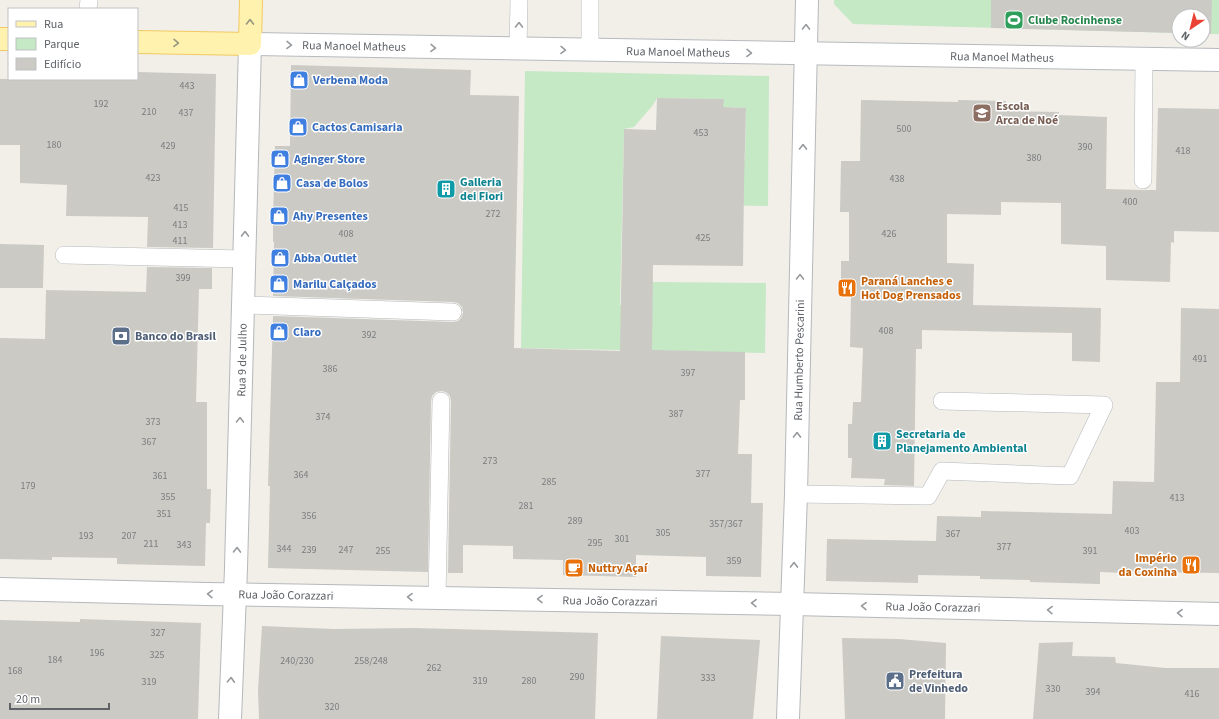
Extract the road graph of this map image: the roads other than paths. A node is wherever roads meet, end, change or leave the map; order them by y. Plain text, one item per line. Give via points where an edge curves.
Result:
1 (250, 0) edge
2 (519, 0) edge
3 (590, 0) edge
4 (807, 0) edge
5 (138, 42) edge
6 (250, 44) junction
7 (518, 49) junction
8 (590, 50) junction
9 (806, 54) junction
10 (1144, 59) junction
11 (1219, 60) edge
12 (1143, 180) dead end
13 (64, 255) dead end
14 (244, 259) junction
15 (243, 305) junction
16 (453, 312) dead end
17 (441, 400) dead end
18 (942, 401) dead end
19 (796, 494) junction
20 (0, 589) edge
21 (236, 594) junction
22 (437, 598) junction
23 (793, 604) junction
24 (1219, 614) edge
25 (230, 719) edge
26 (788, 719) edge

6 -> 1 main road, Rua 9 de Julho
7 -> 2 lane
3 - 8 lane
9 -> 4 street, Rua Humberto Pescarini
5 -> 6 main road, Rua Manoel Matheus
6 -> 7 street, Rua Manoel Matheus
14 -> 6 street, Rua 9 de Julho
7 -> 8 street, Rua Manoel Matheus
8 -> 9 street, Rua Manoel Matheus
9 - 10 street, Rua Manoel Matheus
19 -> 9 street, Rua Humberto Pescarini
10 - 11 street, Rua Manoel Matheus
10 - 12 lane
13 - 14 lane
14 - 15 street, Rua 9 de Julho
15 - 16 lane
21 -> 15 street, Rua 9 de Julho
17 - 22 lane
18 - 19 lane via 1104,405 1070,476 942,471 928,496
23 -> 19 street, Rua Humberto Pescarini
21 -> 20 street, Rua João Corazzari
22 -> 21 street, Rua João Corazzari
25 -> 21 street, Rua 9 de Julho
23 -> 22 street, Rua João Corazzari
24 -> 23 street, Rua João Corazzari
23 - 26 street, Rua Humberto Pescarini

